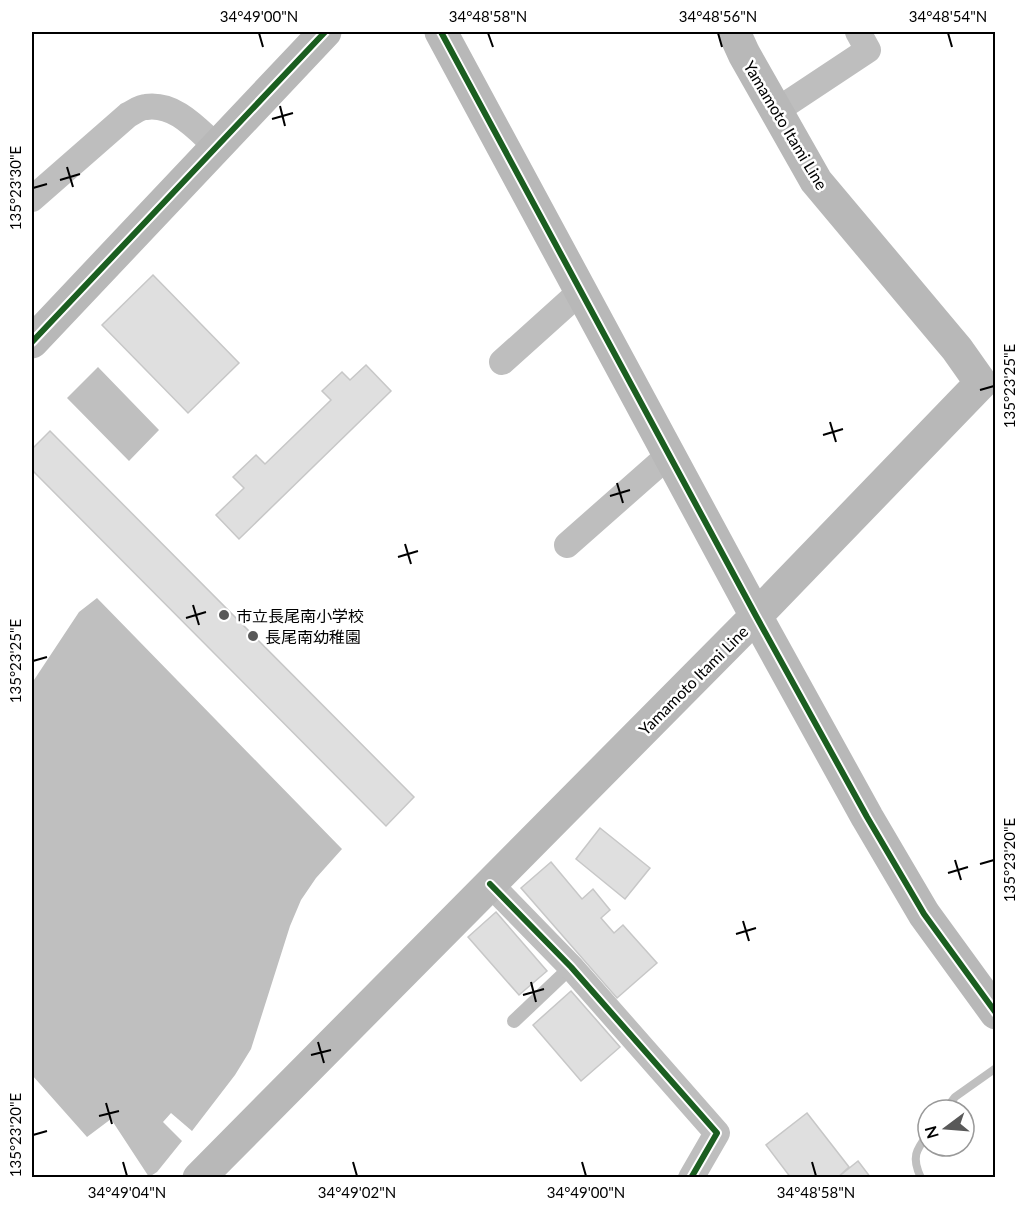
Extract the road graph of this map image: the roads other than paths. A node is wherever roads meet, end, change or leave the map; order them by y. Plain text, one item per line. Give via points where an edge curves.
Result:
1 (326, 32) edge
2 (441, 32) edge
3 (734, 32) edge
4 (858, 32) edge
5 (776, 111) junction
6 (216, 146) junction
7 (32, 199) edge
8 (582, 291) junction
9 (32, 342) edge
10 (502, 362) dead end
11 (991, 378) edge
12 (669, 455) junction
13 (567, 545) dead end
14 (756, 616) junction
15 (490, 884) junction
16 (571, 967) junction
17 (996, 1013) edge
18 (514, 1021) dead end
19 (199, 1178) edge
20 (691, 1178) edge

1 - 6 street
2 - 8 street
3 - 5 street, Yamamoto Itami Line
4 - 5 street via 868,50
5 - 11 street, Yamamoto Itami Line via 816,181 957,349
6 - 7 street via 166,107 144,107 128,115
6 - 9 street
8 - 10 street
8 - 12 street
11 - 14 street, Yamamoto Itami Line
12 - 13 street
12 - 14 street
14 - 15 street, Yamamoto Itami Line
14 - 17 street via 918,904
15 - 16 street
15 - 19 street, Yamamoto Itami Line
16 - 18 lane
16 - 20 street via 717,1133

